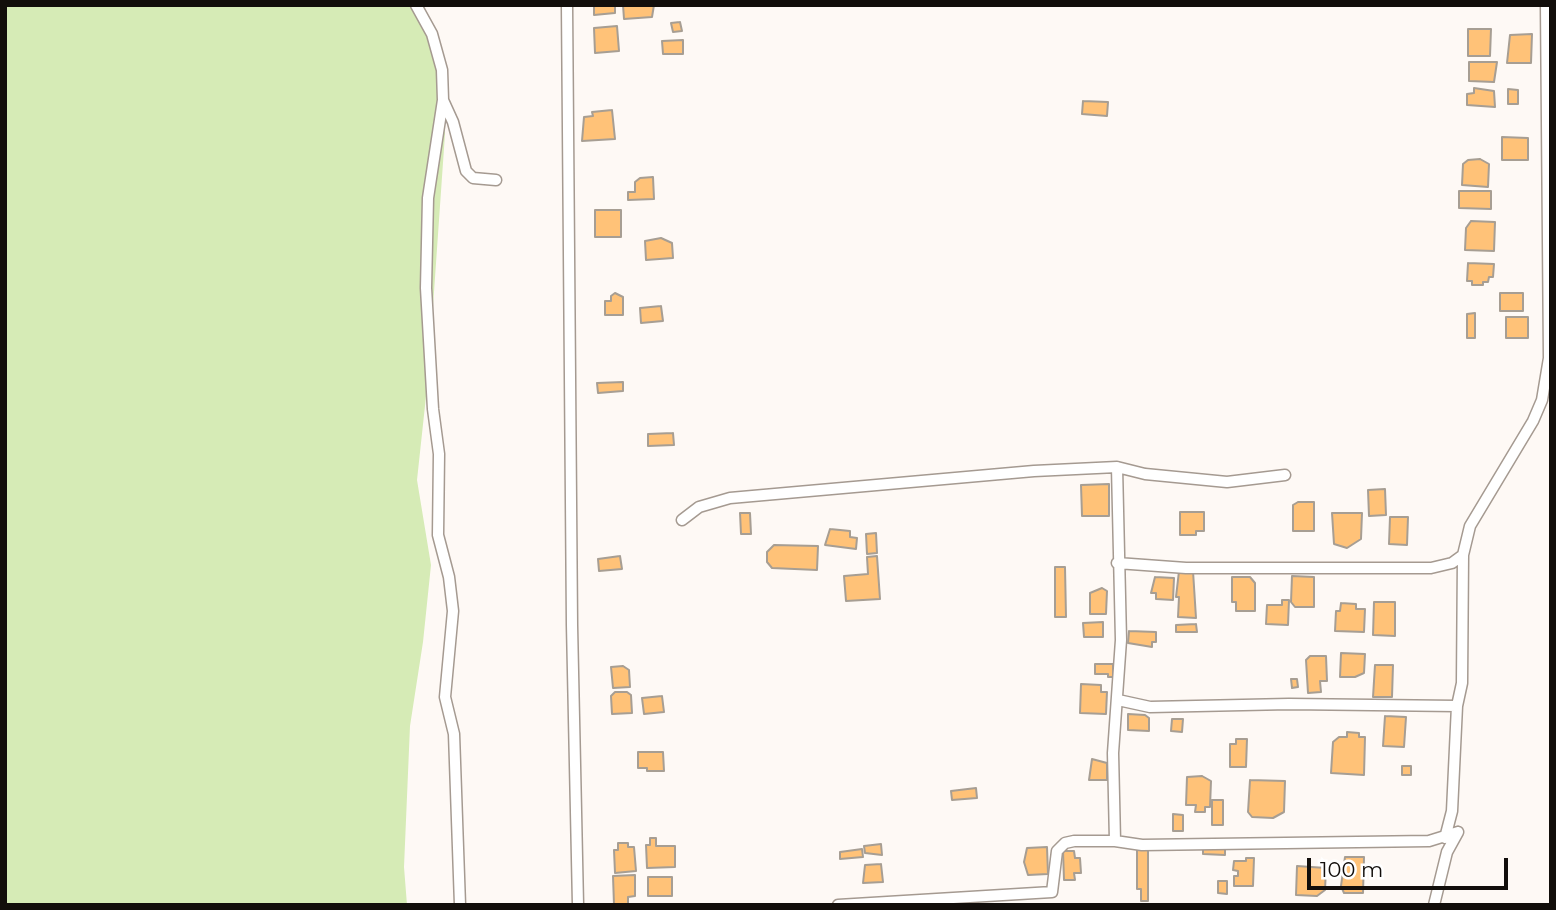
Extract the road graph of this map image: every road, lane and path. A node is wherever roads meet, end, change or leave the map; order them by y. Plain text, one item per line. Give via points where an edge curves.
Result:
1 (416, 5) edge
2 (567, 5) edge
3 (1546, 5) edge
4 (443, 100) junction
5 (496, 180) dead end
6 (1117, 467) junction
7 (1285, 475) dead end
8 (682, 520) dead end
9 (1463, 555) junction
10 (1117, 563) junction
11 (1118, 699) junction
12 (1457, 706) junction
13 (1445, 838) junction
14 (1115, 841) junction
15 (460, 905) edge
16 (578, 905) edge
17 (838, 905) edge
18 (1434, 905) edge

1 - 4 street via 432,34 442,70
2 - 16 street
3 - 9 street via 1549,358 1533,421 1470,526
4 - 5 street via 466,171 473,178
4 - 15 street via 430,168 426,288 439,454 438,535 453,611 445,697 454,734
6 - 7 street via 1227,482
6 - 8 street via 730,498 699,508
6 - 10 street
9 - 10 street via 1432,568 1185,568
9 - 12 street via 1462,683
10 - 11 street
11 - 12 street via 1150,707
11 - 14 street via 1113,753
12 - 13 street via 1452,811
13 - 14 street via 1142,845
13 - 18 street via 1458,832 1447,852
14 - 17 street via 1074,841 1060,846 1052,892

